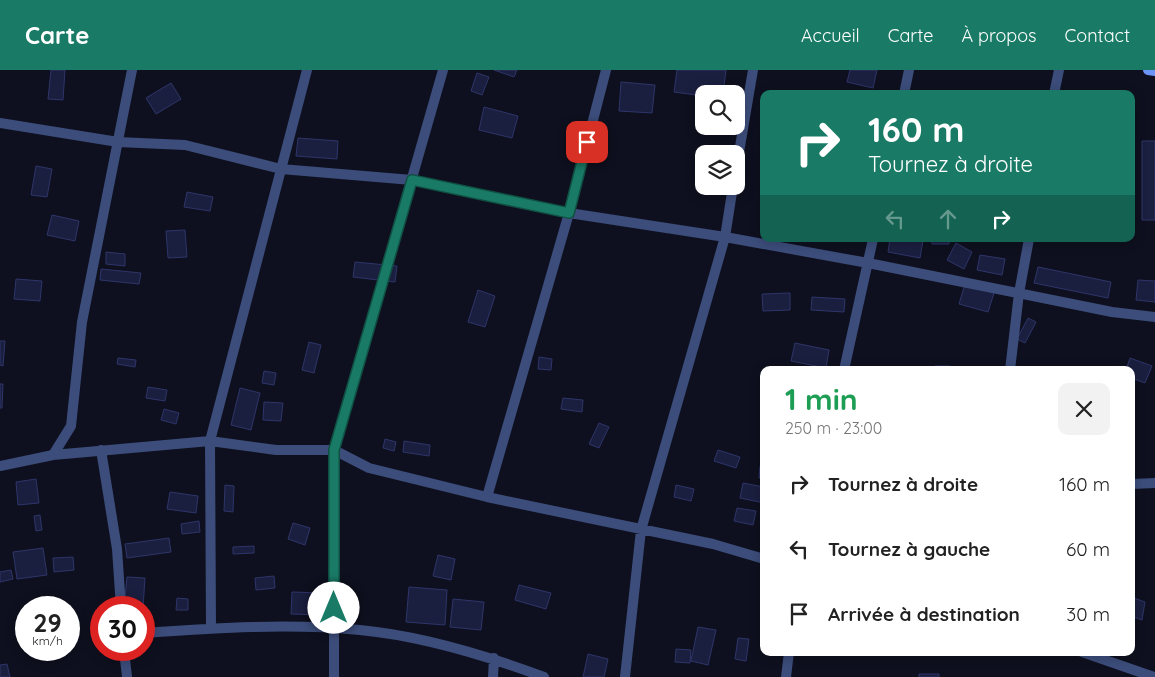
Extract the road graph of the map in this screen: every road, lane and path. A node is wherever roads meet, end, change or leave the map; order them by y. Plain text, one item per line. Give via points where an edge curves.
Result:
1 (132, 70) edge
2 (307, 70) edge
3 (443, 70) edge
4 (606, 70) edge
5 (754, 70) edge
6 (909, 70) edge
7 (1059, 70) edge
8 (1148, 70) edge
9 (1155, 71) edge
10 (905, 90) edge
11 (1055, 90) edge
12 (0, 123) edge
13 (118, 142) junction
14 (740, 145) edge
15 (281, 169) junction
16 (412, 180) junction
17 (732, 195) edge
18 (569, 213) junction
19 (725, 237) junction
20 (873, 242) edge
21 (1028, 242) edge
22 (868, 263) junction
23 (1019, 293) junction
24 (1155, 317) edge
25 (845, 366) edge
26 (1010, 366) edge
27 (210, 442) junction
28 (101, 450) junction
29 (334, 450) junction
30 (53, 455) junction
31 (0, 466) edge
32 (1155, 483) edge
33 (1135, 484) edge
34 (487, 497) junction
35 (641, 530) junction
36 (760, 558) edge
37 (120, 596) edge
38 (211, 628) junction
39 (334, 628) junction
40 (155, 632) edge
41 (789, 656) edge
42 (1094, 656) edge
43 (494, 658) junction
44 (125, 661) edge
45 (127, 677) edge
46 (334, 677) edge
47 (493, 677) edge
48 (544, 677) edge
49 (625, 677) edge
50 (786, 677) edge
51 (1154, 677) edge

1 - 13 street
2 - 15 street
3 - 16 street
4 - 18 street
5 - 14 street
6 - 10 street
7 - 11 street
8 - 9 main road
12 - 13 street
13 - 15 street via 185,145
13 - 30 street via 82,322 71,426
15 - 16 street
15 - 27 street
16 - 18 street
16 - 29 street
17 - 19 street
18 - 19 street
18 - 34 street
19 - 22 street
19 - 35 street
20 - 22 street
21 - 23 street
22 - 23 street
22 - 25 street
23 - 24 street via 1112,312
23 - 26 street
27 - 28 street
27 - 29 street via 276,450
27 - 38 street
28 - 30 street
28 - 37 street via 117,549
29 - 34 street via 369,468
29 - 39 street
30 - 31 street
32 - 33 street
34 - 35 street
35 - 36 street via 713,544
35 - 49 street
38 - 39 street
38 - 40 street
39 - 43 street via 423,641
39 - 46 street
41 - 50 street
42 - 51 street
43 - 47 street
43 - 48 street
44 - 45 street

